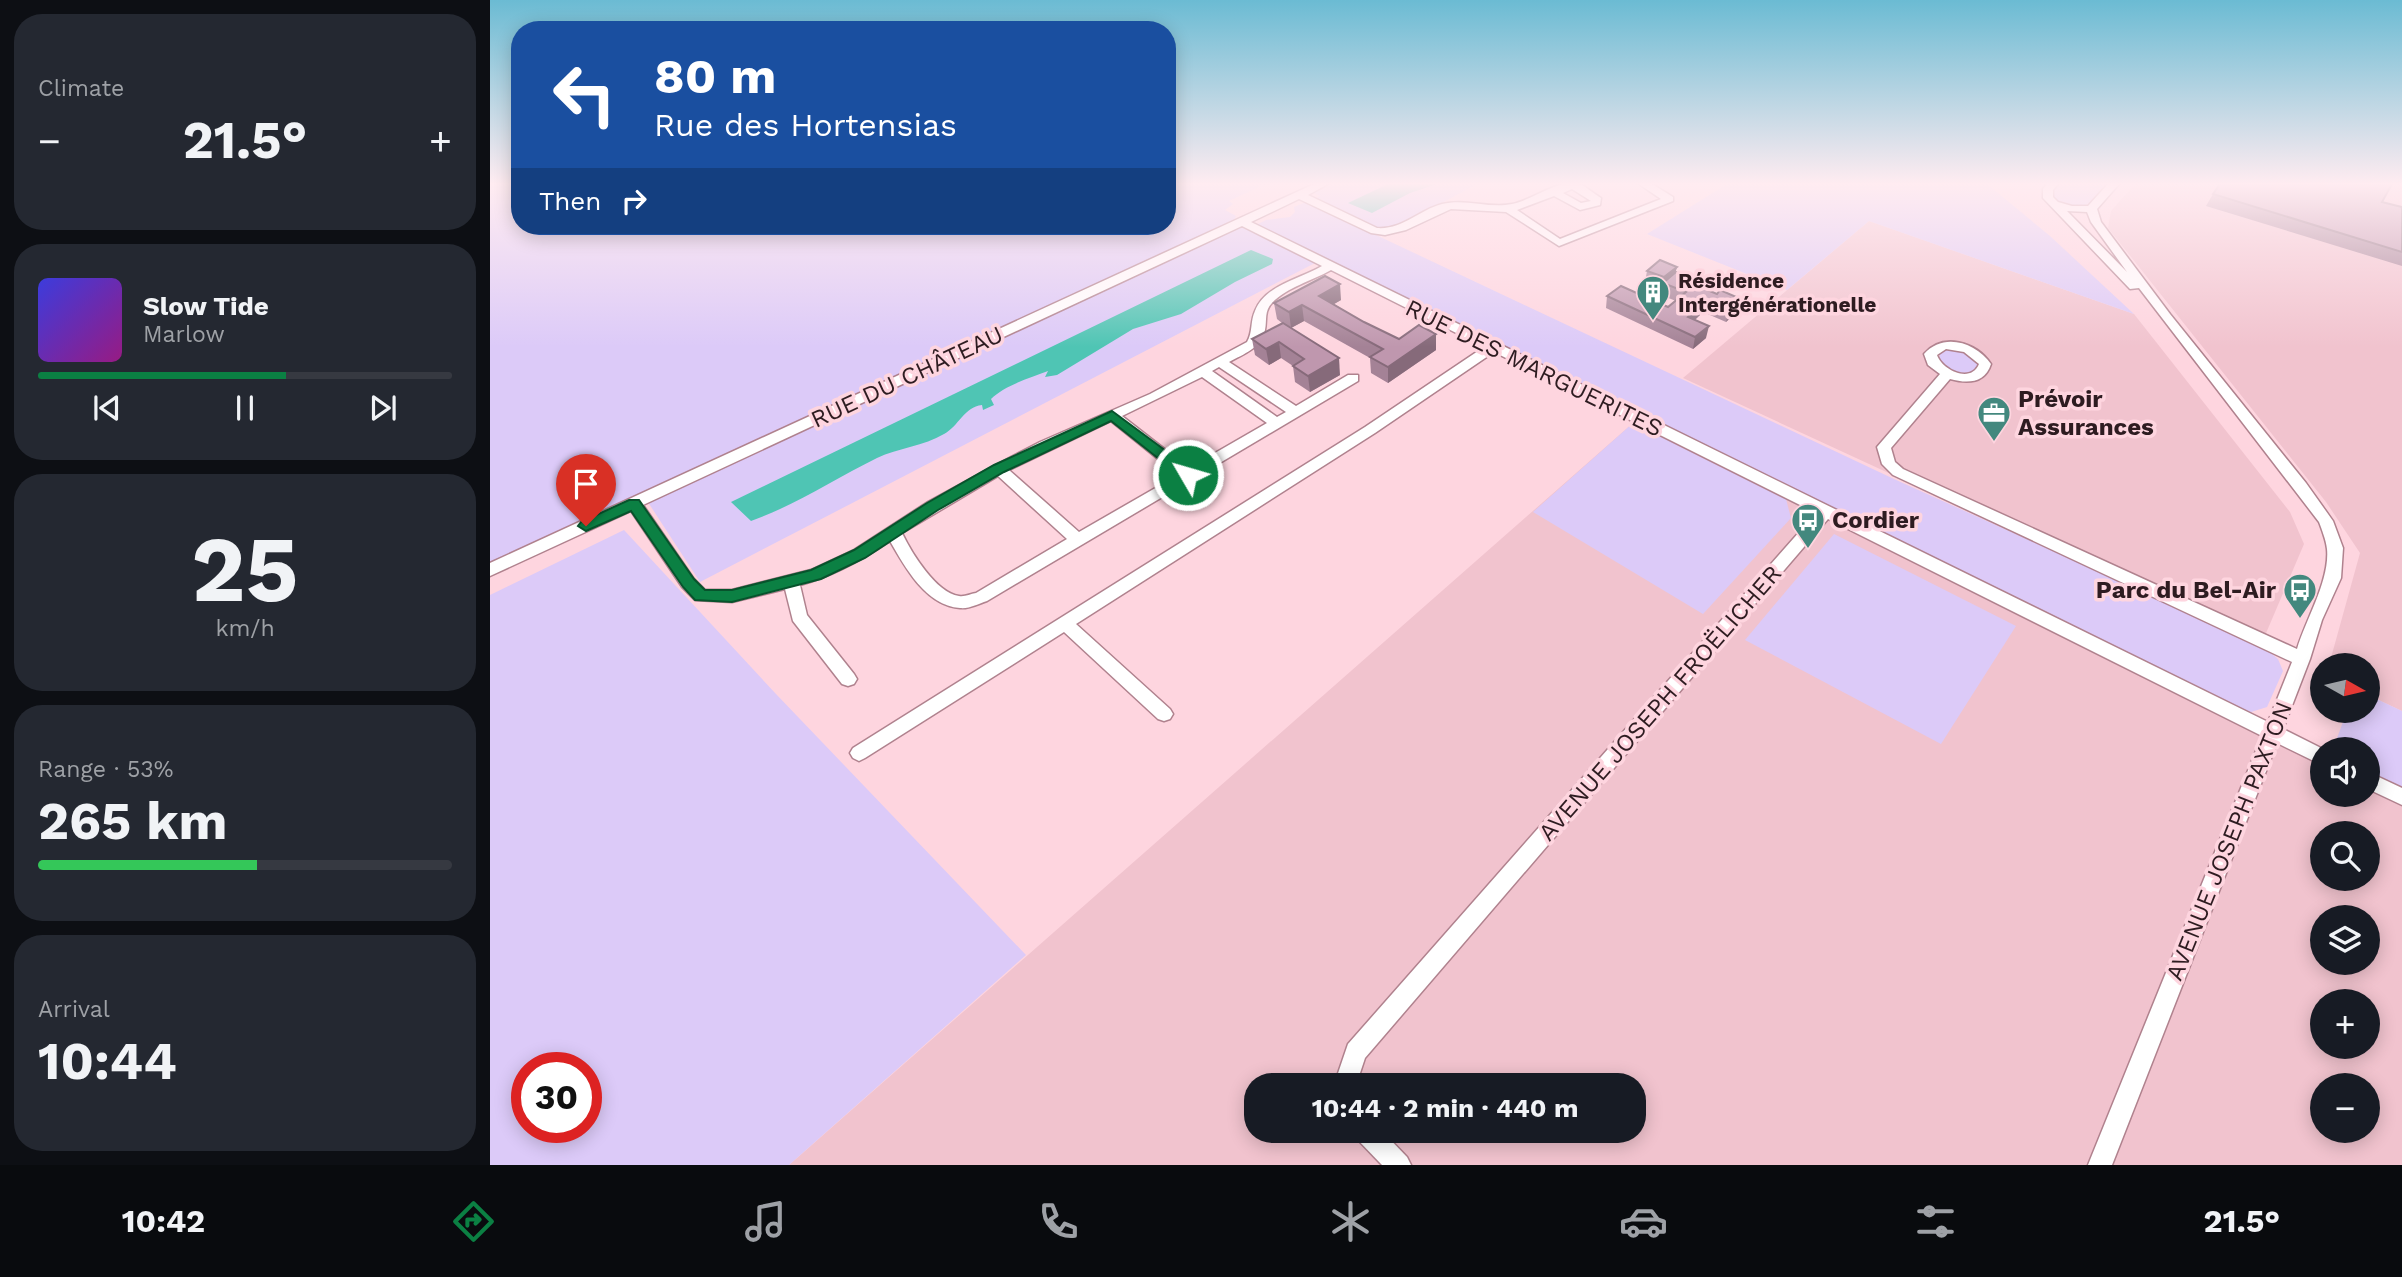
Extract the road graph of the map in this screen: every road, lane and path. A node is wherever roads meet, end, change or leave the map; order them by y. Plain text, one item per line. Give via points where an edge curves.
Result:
1 (1207, 238) edge
2 (1274, 238) edge
3 (1552, 238) edge
4 (1570, 238) edge
5 (2086, 238) edge
6 (2108, 238) edge
7 (1329, 266) junction
8 (2166, 317) junction
9 (1491, 348) junction
10 (1220, 362) junction
11 (1203, 371) junction
12 (1947, 374) dead end
13 (1353, 378) dead end
14 (1296, 412) junction
15 (1112, 415) junction
16 (1277, 423) junction
17 (999, 469) junction
18 (1188, 475) junction
19 (634, 503) junction
20 (1825, 512) junction
21 (894, 533) junction
22 (1078, 540) junction
23 (490, 570) edge
24 (791, 582) junction
25 (1064, 622) junction
26 (2302, 659) junction
27 (848, 679) dead end
28 (1164, 714) dead end
29 (2271, 732) junction
30 (2310, 751) edge
31 (859, 753) dead end
32 (2380, 786) edge
33 (2402, 797) edge
34 (1349, 1073) edge
35 (1377, 1143) edge
36 (1399, 1165) edge
37 (2100, 1165) edge

1 - 19 street, RUE DU CHÂTEAU
2 - 7 street, RUE DES MARGUERITES
3 - 4 street via 1559,243
5 - 8 street, AVENUE JOSEPH PAXTON
6 - 8 street, AVENUE JOSEPH PAXTON
7 - 9 street, RUE DES MARGUERITES
7 - 10 street via 1271,299 1262,308 1258,337
8 - 26 street, AVENUE JOSEPH PAXTON via 2301,486 2328,528 2334,548 2333,578
9 - 20 street, RUE DES MARGUERITES
9 - 25 street via 1370,430
10 - 11 street
10 - 14 street
11 - 15 street
11 - 16 street
12 - 26 street via 1884,447 1889,464 1898,472
13 - 14 street
14 - 16 street
15 - 17 street
15 - 18 street
16 - 18 street
17 - 21 street
17 - 22 street
18 - 22 street
19 - 23 street, RUE DU CHÂTEAU
19 - 24 street via 701,596 732,596
20 - 29 street
20 - 34 street, AVENUE JOSEPH FROËLICHER via 1356,1052
21 - 22 street via 924,580 960,602 981,597
21 - 24 street via 815,575
24 - 27 street via 799,617
25 - 28 street
25 - 31 street
26 - 29 street, AVENUE JOSEPH PAXTON
29 - 30 street
29 - 37 street, AVENUE JOSEPH PAXTON
32 - 33 street
35 - 36 street

